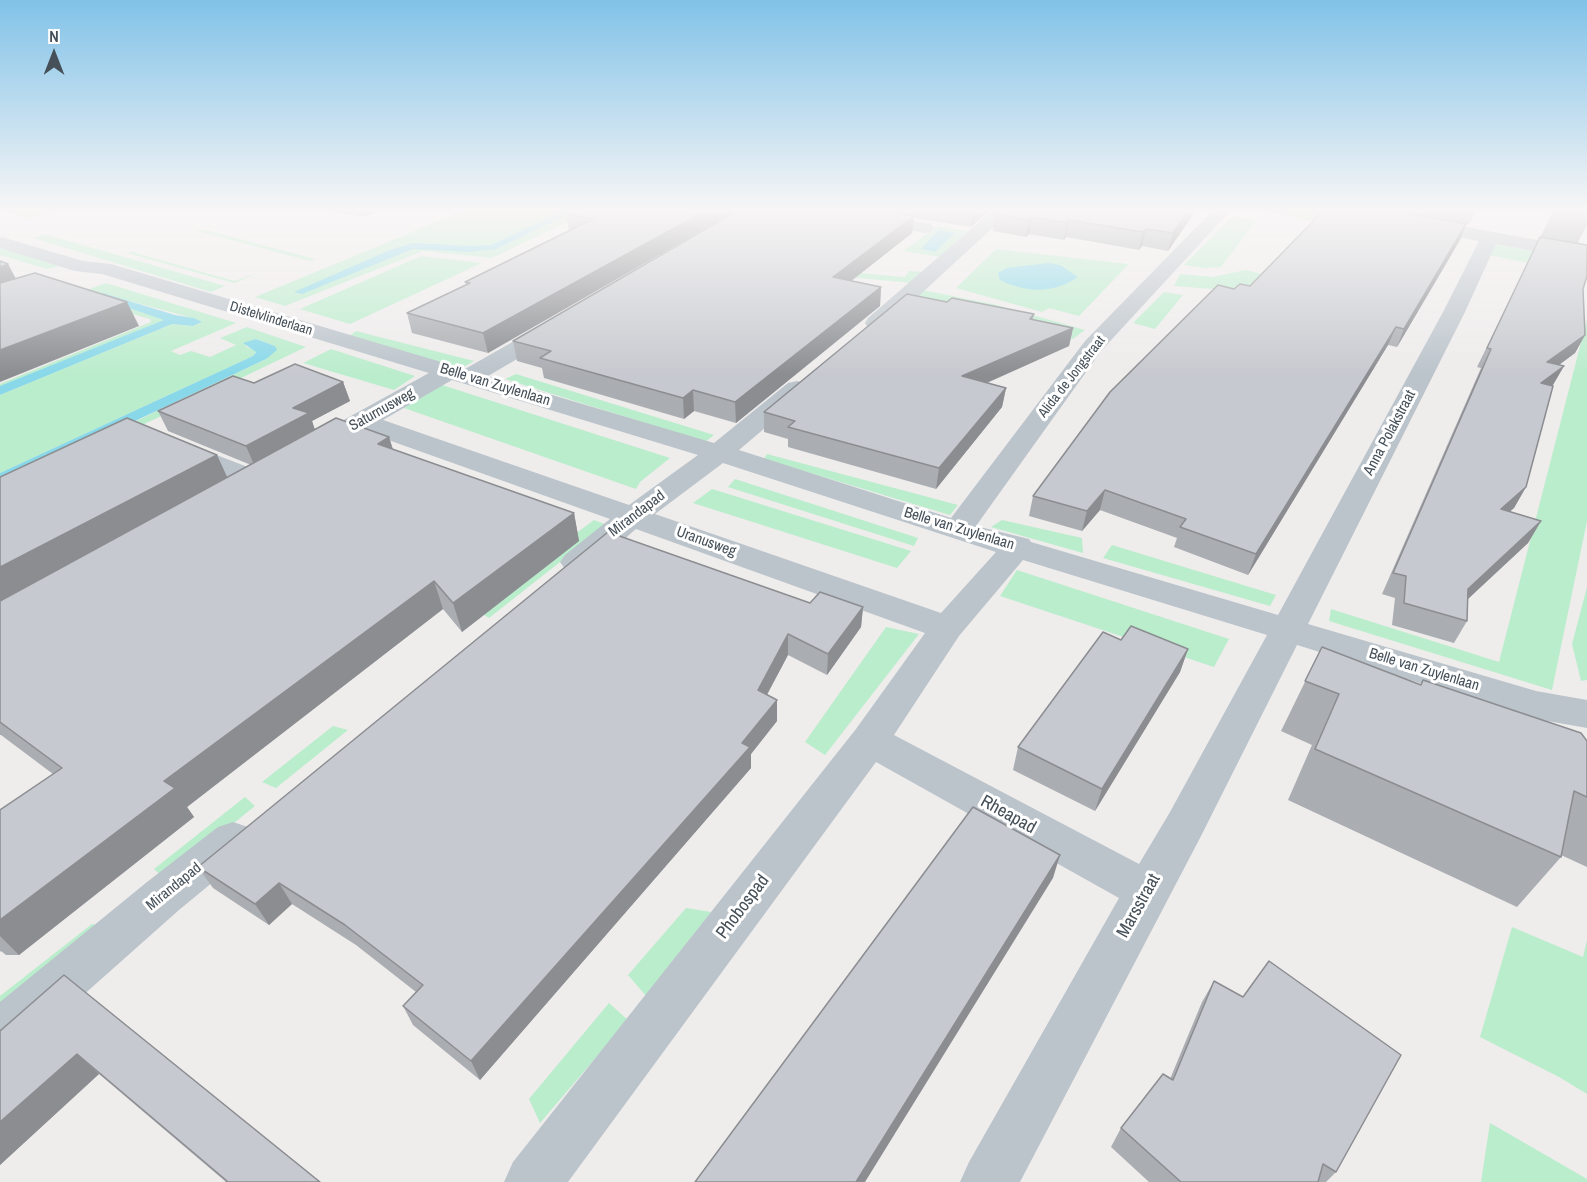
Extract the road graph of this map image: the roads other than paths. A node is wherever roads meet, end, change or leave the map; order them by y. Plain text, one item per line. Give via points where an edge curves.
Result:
1 (73, 264) edge
2 (945, 264) edge
3 (1171, 264) edge
4 (1477, 264) edge
5 (104, 268) junction
6 (67, 281) edge
7 (567, 320) edge
8 (332, 338) joint
9 (856, 340) edge
10 (459, 375) junction
11 (810, 378) edge
12 (361, 421) junction
13 (154, 438) edge
14 (323, 443) edge
15 (719, 453) junction
16 (229, 495) edge
17 (633, 516) junction
18 (958, 530) junction
19 (1018, 546) junction
20 (550, 583) edge
21 (947, 628) junction
22 (1288, 629) junction
23 (1587, 714) edge
24 (870, 740) junction
25 (263, 815) edge
26 (1147, 891) junction
27 (0, 1035) edge
28 (533, 1182) edge
29 (989, 1182) edge

1 - 5 street, Distelvlinderlaan
2 - 9 street
3 - 18 street, Alida de Jongstraat via 1093,346
4 - 22 street, Anna Polakstraat
5 - 6 street
5 - 8 street, Distelvlinderlaan
7 - 10 street, Saturnusweg
8 - 10 street, Belle van Zuylenlaan
10 - 12 street, Saturnusweg
10 - 15 street, Belle van Zuylenlaan
11 - 15 street, Mirandapad
12 - 14 street, Saturnusweg
12 - 17 street, Uranusweg
13 - 16 street via 265,475
15 - 17 street, Mirandapad
15 - 18 street, Belle van Zuylenlaan
17 - 20 street, Mirandapad
17 - 21 street, Uranusweg
18 - 19 street, Belle van Zuylenlaan
19 - 21 street
19 - 22 street, Belle van Zuylenlaan
21 - 24 street, Phobospad
22 - 23 street, Belle van Zuylenlaan via 1536,705
22 - 26 street, Marsstraat
24 - 26 street, Rheapad
24 - 28 street, Phobospad
25 - 27 street, Mirandapad
26 - 29 street, Marsstraat

